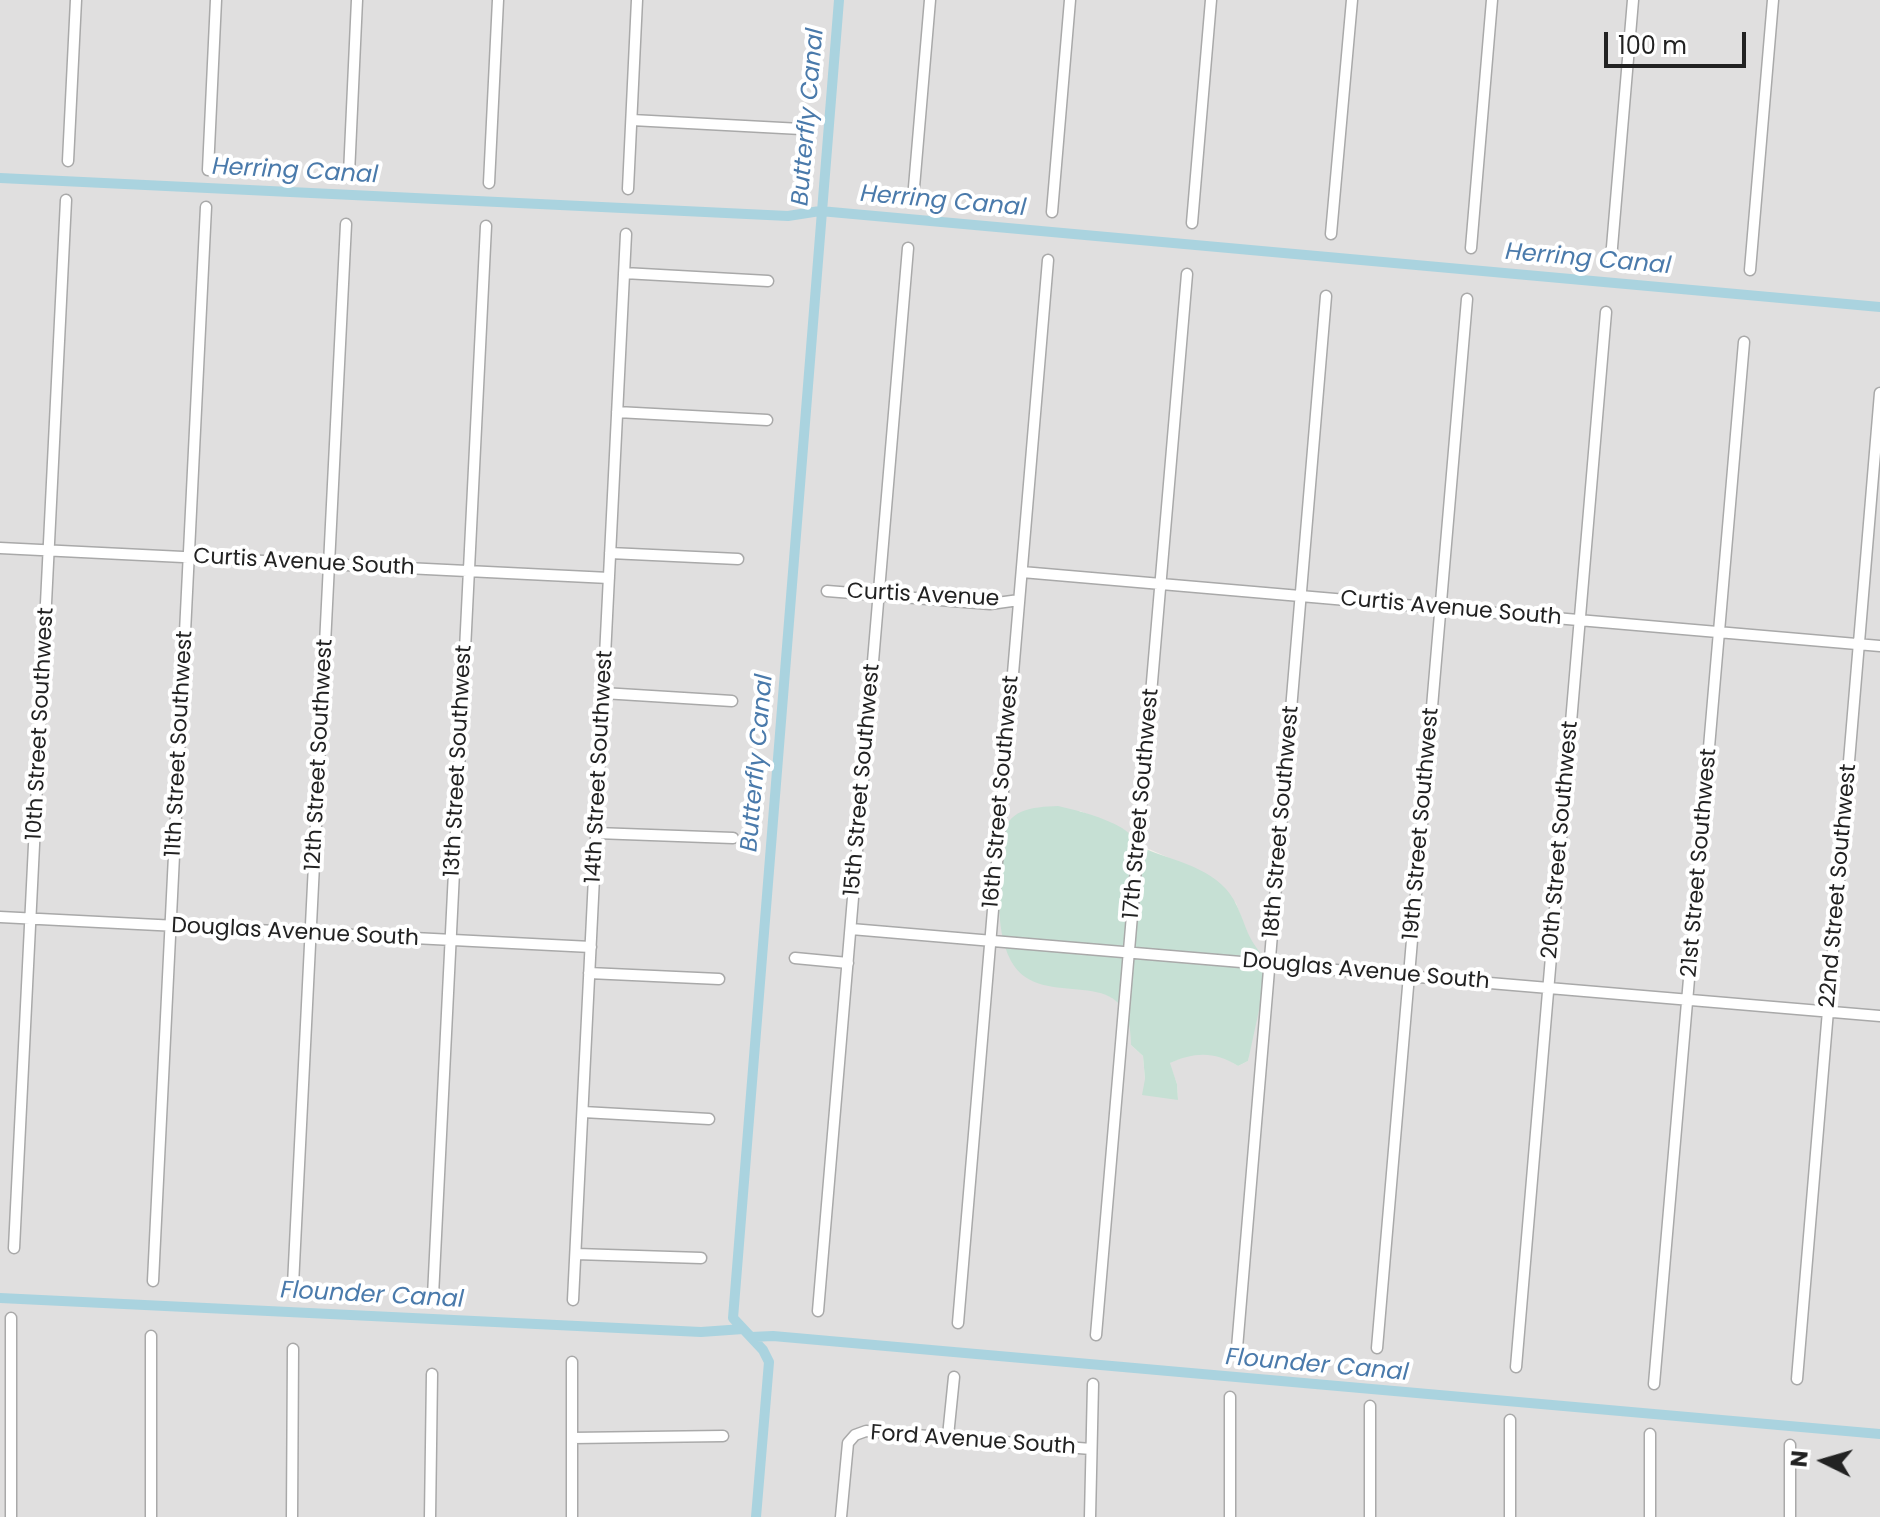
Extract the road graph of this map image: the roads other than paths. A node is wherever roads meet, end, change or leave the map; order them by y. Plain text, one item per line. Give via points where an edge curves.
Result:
1 (76, 0) edge
2 (216, 0) edge
3 (357, 0) edge
4 (498, 0) edge
5 (637, 0) edge
6 (930, 0) edge
7 (1070, 0) edge
8 (1211, 0) edge
9 (1352, 0) edge
10 (1492, 0) edge
11 (1633, 0) edge
12 (1773, 0) edge
13 (632, 120) junction
14 (801, 129) dead end
15 (68, 161) dead end
16 (208, 170) dead end
17 (349, 174) dead end
18 (489, 183) dead end
19 (628, 189) dead end
20 (913, 199) dead end
21 (66, 200) dead end
22 (206, 207) dead end
23 (1052, 212) dead end
24 (1192, 223) dead end
25 (346, 224) dead end
26 (486, 226) dead end
27 (626, 234) dead end
28 (1331, 234) dead end
29 (908, 248) dead end
30 (1471, 248) dead end
31 (1611, 259) dead end
32 (1048, 260) dead end
33 (1750, 270) dead end
34 (624, 273) junction
35 (1187, 274) dead end
36 (768, 281) dead end
37 (1326, 296) dead end
38 (1467, 299) dead end
39 (1606, 312) dead end
40 (1744, 342) dead end
41 (1880, 393) edge
42 (617, 412) junction
43 (767, 420) dead end
44 (0, 548) edge
45 (49, 550) junction
46 (610, 553) junction
47 (189, 557) junction
48 (738, 559) dead end
49 (329, 564) junction
50 (468, 571) junction
51 (1022, 572) junction
52 (609, 578) junction
53 (1161, 584) junction
54 (827, 591) dead end
55 (878, 595) junction
56 (1301, 596) junction
57 (1019, 600) junction
58 (1441, 608) junction
59 (1579, 620) junction
60 (1719, 632) junction
61 (1859, 644) junction
62 (1880, 646) edge
63 (603, 693) junction
64 (732, 701) dead end
65 (596, 833) junction
66 (733, 838) dead end
67 (0, 917) edge
68 (31, 919) junction
69 (170, 926) junction
70 (851, 929) junction
71 (311, 933) junction
72 (450, 940) junction
73 (990, 940) junction
74 (591, 947) junction
75 (1130, 952) junction
76 (795, 958) dead end
77 (848, 963) junction
78 (1269, 964) junction
79 (589, 973) junction
80 (1409, 976) junction
81 (719, 979) dead end
82 (1548, 987) junction
83 (1688, 999) junction
84 (1828, 1011) junction
85 (1880, 1016) edge
86 (583, 1112) junction
87 (709, 1119) dead end
88 (14, 1248) dead end
89 (576, 1254) junction
90 (701, 1258) dead end
91 (153, 1281) dead end
92 (293, 1285) dead end
93 (433, 1296) dead end
94 (573, 1300) dead end
95 (818, 1311) dead end
96 (11, 1318) dead end
97 (958, 1323) dead end
98 (1096, 1335) dead end
99 (151, 1336) dead end
100 (1237, 1348) dead end
101 (1377, 1348) dead end
102 (293, 1349) dead end
103 (572, 1362) dead end
104 (1516, 1367) dead end
105 (432, 1374) dead end
106 (954, 1377) dead end
107 (1797, 1379) dead end
108 (1093, 1384) dead end
109 (1654, 1384) dead end
110 (1230, 1397) dead end
111 (1370, 1406) dead end
112 (1510, 1420) dead end
113 (1650, 1434) dead end
114 (723, 1436) dead end
115 (948, 1436) junction
116 (572, 1438) junction
117 (1790, 1445) dead end
118 (1091, 1449) junction
119 (11, 1517) edge
120 (151, 1517) edge
121 (292, 1517) edge
122 (430, 1517) edge
123 (572, 1517) edge
124 (841, 1517) edge
125 (1090, 1517) edge
126 (1230, 1517) edge
127 (1370, 1517) edge
128 (1510, 1517) edge
129 (1650, 1517) edge
130 (1790, 1517) edge

1 - 15 street
2 - 16 street
3 - 17 street
4 - 18 street
5 - 13 street
6 - 20 street
7 - 23 street
8 - 24 street
9 - 28 street
10 - 30 street
11 - 31 street
12 - 33 street
13 - 14 street
13 - 19 street
21 - 45 street, 10th Street Southwest
22 - 47 street, 11th Street Southwest
25 - 49 street, 12th Street Southwest
26 - 50 street, 13th Street Southwest
27 - 34 street, 14th Street Southwest
29 - 55 street, 15th Street Southwest
32 - 51 street, 16th Street Southwest
34 - 36 street
34 - 42 street, 14th Street Southwest
35 - 53 street, 17th Street Southwest
37 - 56 street, 18th Street Southwest
38 - 58 street, 19th Street Southwest
39 - 59 street, 20th Street Southwest
40 - 60 street, 21st Street Southwest
41 - 61 street, 22nd Street Southwest
42 - 43 street
42 - 46 street, 14th Street Southwest
44 - 45 street, Curtis Avenue South
45 - 47 street, Curtis Avenue South
45 - 68 street, 10th Street Southwest
46 - 48 street
46 - 52 street, 14th Street Southwest
47 - 49 street, Curtis Avenue South
47 - 69 street, 11th Street Southwest
49 - 50 street, Curtis Avenue South
49 - 71 street, 12th Street Southwest
50 - 52 street, Curtis Avenue South
50 - 72 street, 13th Street Southwest
51 - 53 street, Curtis Avenue South
51 - 57 street, 16th Street Southwest
52 - 63 street, 14th Street Southwest
53 - 56 street, Curtis Avenue South
53 - 75 street, 17th Street Southwest
54 - 55 street, Curtis Avenue
55 - 57 street, Curtis Avenue via 990,604
55 - 70 street, 15th Street Southwest
56 - 58 street, Curtis Avenue South
56 - 78 street, 18th Street Southwest
57 - 73 street, 16th Street Southwest
58 - 59 street, Curtis Avenue South
58 - 80 street, 19th Street Southwest
59 - 60 street, Curtis Avenue South
59 - 82 street, 20th Street Southwest
60 - 61 street, Curtis Avenue South
60 - 83 street, 21st Street Southwest
61 - 62 street, Curtis Avenue South
61 - 84 street, 22nd Street Southwest
63 - 64 street
63 - 65 street, 14th Street Southwest
65 - 66 street
65 - 74 street, 14th Street Southwest
67 - 68 street, Douglas Avenue South
68 - 69 street, Douglas Avenue South
68 - 88 street, 10th Street Southwest
69 - 71 street, Douglas Avenue South
69 - 91 street, 11th Street Southwest
70 - 73 street, Douglas Avenue South
70 - 77 street, 15th Street Southwest
71 - 72 street, Douglas Avenue South
71 - 92 street, 12th Street Southwest
72 - 74 street, Douglas Avenue South
72 - 93 street, 13th Street Southwest
73 - 75 street, Douglas Avenue South
73 - 97 street, 16th Street Southwest
74 - 79 street, 14th Street Southwest
75 - 78 street, Douglas Avenue South
75 - 98 street, 17th Street Southwest
76 - 77 street
77 - 95 street, 15th Street Southwest
78 - 80 street, Douglas Avenue South
78 - 100 street, 18th Street Southwest
79 - 81 street
79 - 86 street, 14th Street Southwest
80 - 82 street, Douglas Avenue South
80 - 101 street, 19th Street Southwest
82 - 83 street, Douglas Avenue South
82 - 104 street, 20th Street Southwest
83 - 84 street, Douglas Avenue South
83 - 109 street, 21st Street Southwest
84 - 85 street, Douglas Avenue South
84 - 107 street, 22nd Street Southwest
86 - 87 street
86 - 89 street, 14th Street Southwest
89 - 90 street
89 - 94 street, 14th Street Southwest
96 - 119 street
99 - 120 street
102 - 121 street
103 - 116 street
105 - 122 street
106 - 115 street
108 - 118 street
110 - 126 street
111 - 127 street
112 - 128 street
113 - 129 street
114 - 116 street
115 - 118 street, Ford Avenue South
115 - 124 street, Ford Avenue South via 866,1431 855,1435 846,1454
116 - 123 street
117 - 130 street
118 - 125 street

